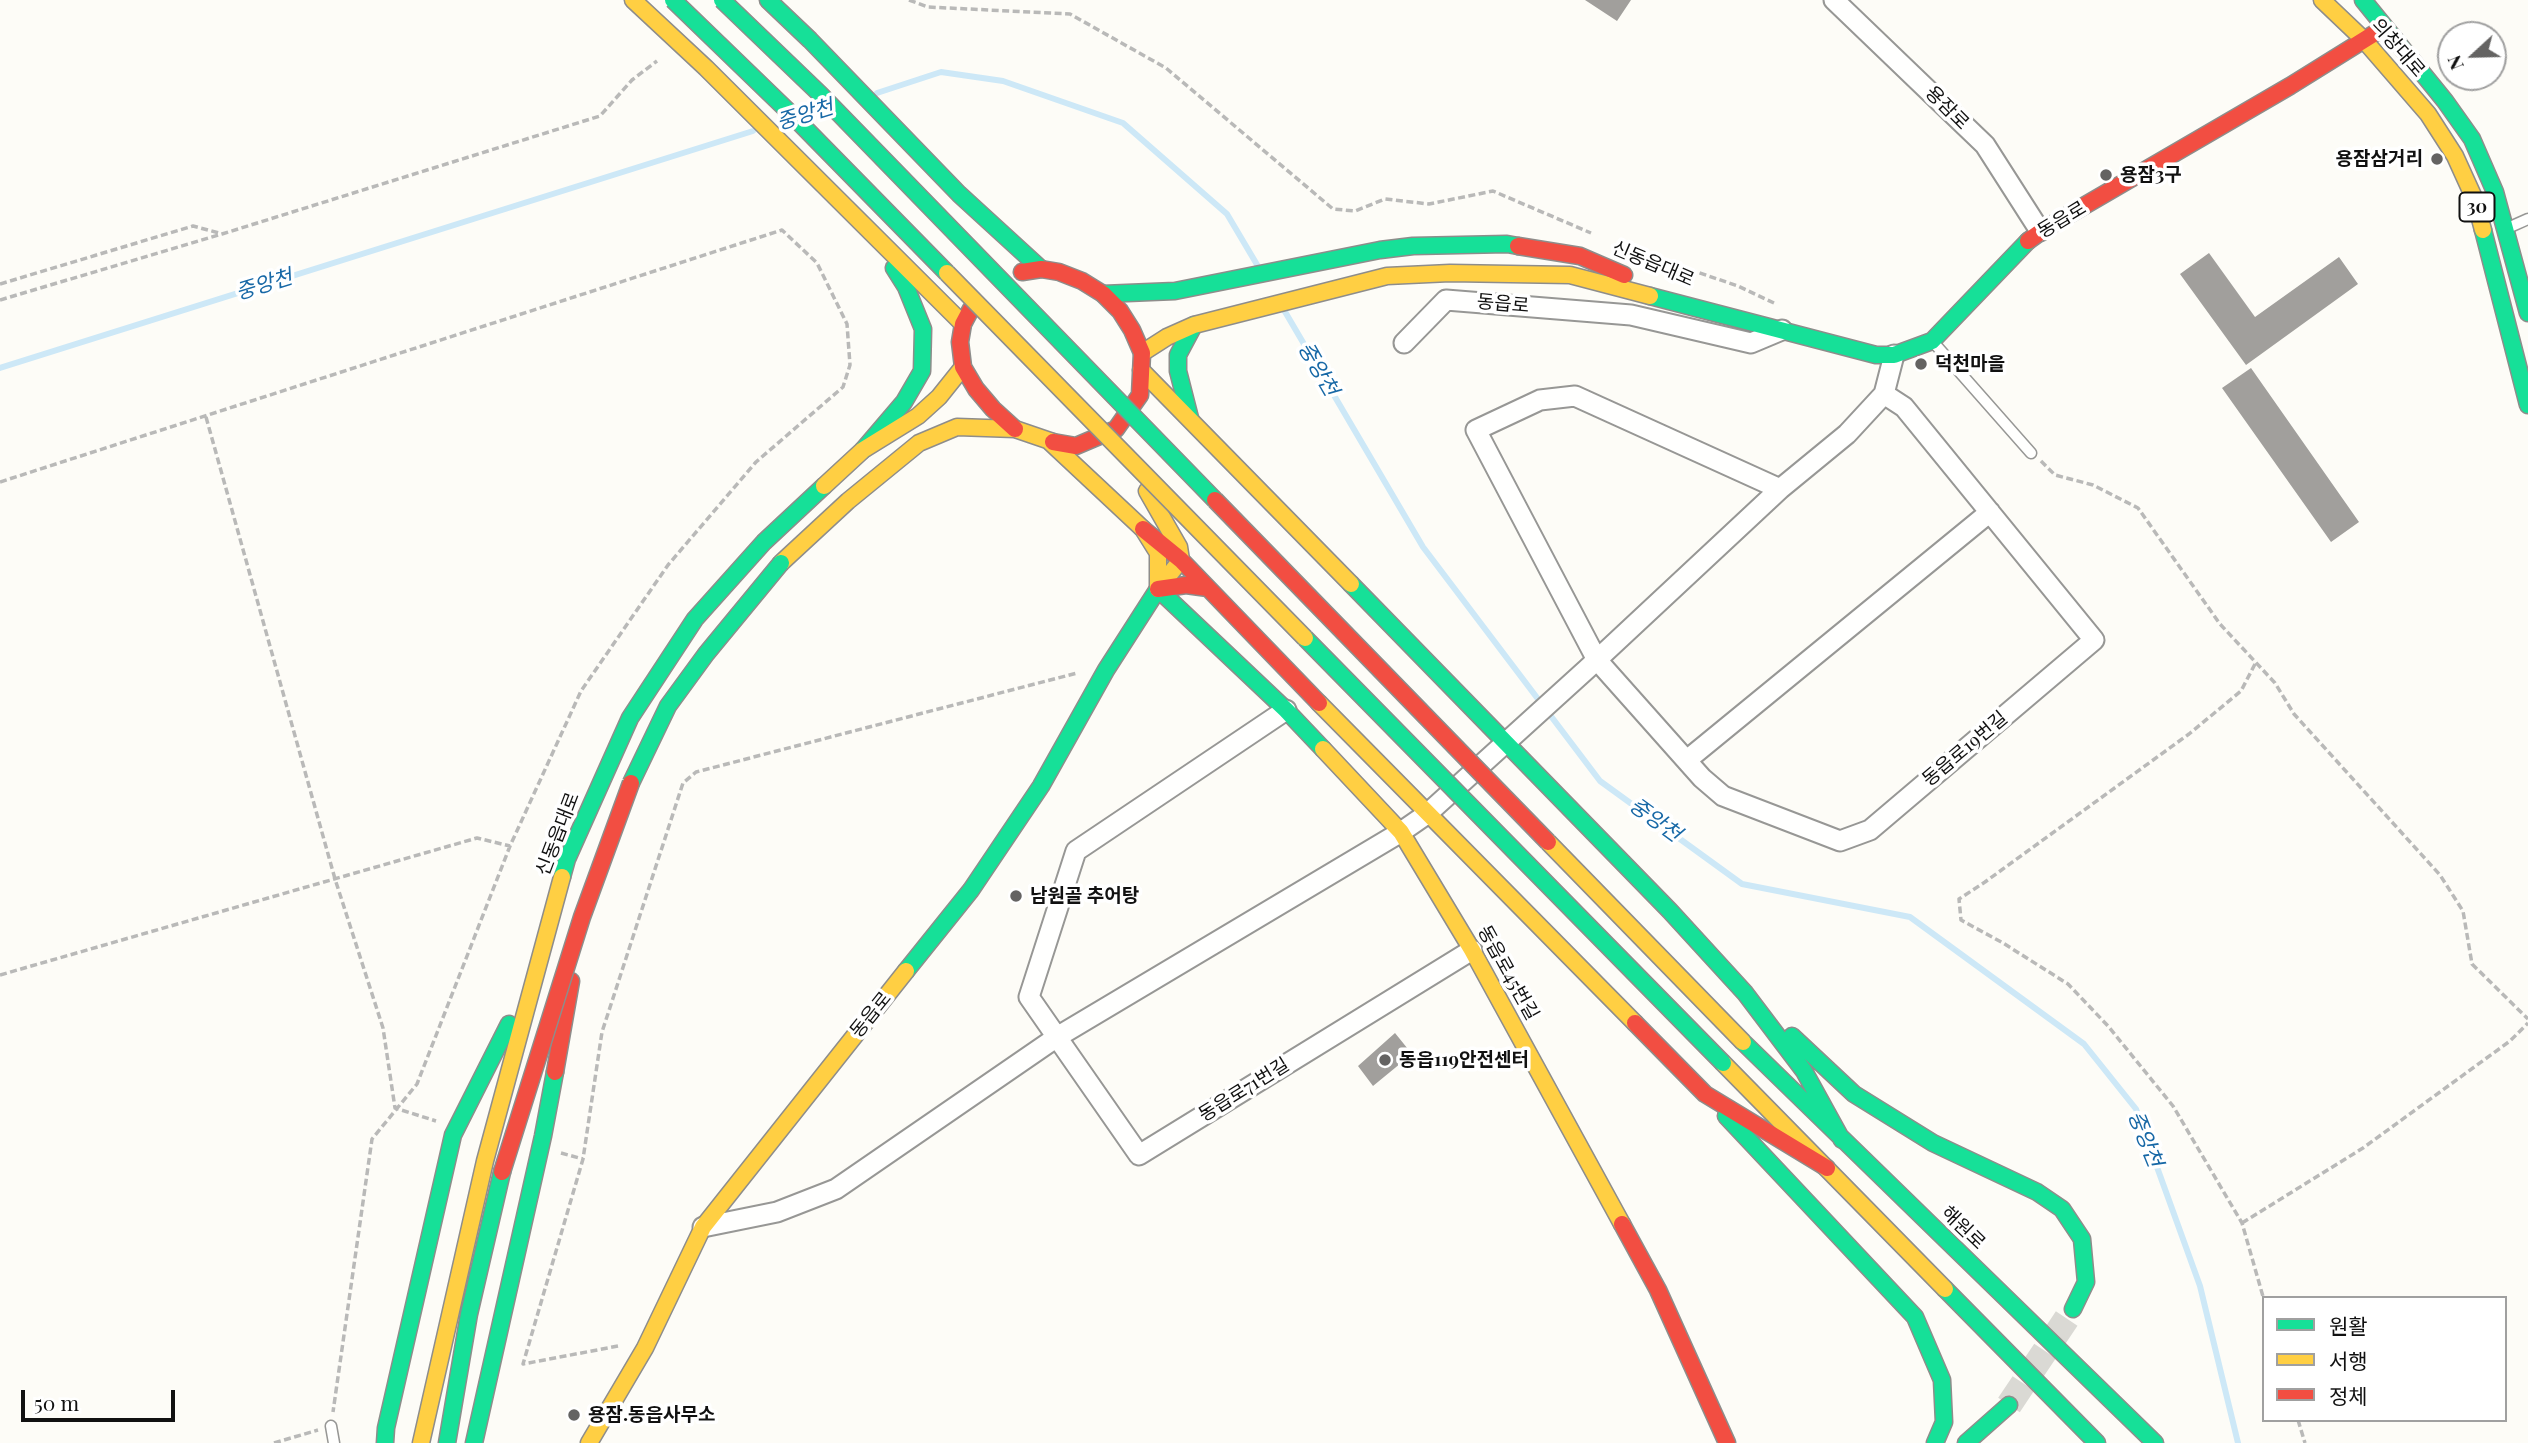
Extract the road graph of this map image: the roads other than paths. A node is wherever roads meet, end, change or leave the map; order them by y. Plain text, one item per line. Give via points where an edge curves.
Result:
1 (633, 0) edge
2 (673, 0) edge
3 (722, 0) edge
4 (768, 0) edge
5 (1834, 0) edge
6 (2322, 0) edge
7 (2363, 0) edge
8 (2385, 27) junction
9 (2364, 40) junction
10 (2528, 219) edge
11 (867, 227) junction
12 (2506, 229) junction
13 (2040, 232) junction
14 (1041, 269) junction
15 (1103, 294) junction
16 (1700, 307) junction
17 (2528, 313) edge
18 (963, 324) junction
19 (1194, 326) junction
20 (1782, 330) junction
21 (1932, 341) junction
22 (1404, 343) dead end
23 (1894, 355) junction
24 (1141, 362) junction
25 (963, 367) junction
26 (1884, 394) junction
27 (2528, 405) edge
28 (1190, 418) junction
29 (1015, 429) junction
30 (1116, 429) junction
31 (1050, 442) junction
32 (863, 450) junction
33 (2031, 453) road end
34 (1780, 489) junction
35 (1990, 512) junction
36 (1143, 529) junction
37 (1181, 560) junction
38 (1208, 588) junction
39 (1158, 589) junction
40 (1592, 665) junction
41 (1286, 710) junction
42 (1512, 736) junction
43 (1687, 760) junction
44 (1427, 814) junction
45 (1401, 832) junction
46 (582, 917) junction
47 (1472, 950) junction
48 (534, 975) junction
49 (1745, 993) junction
50 (1057, 1037) junction
51 (1705, 1094) junction
52 (1842, 1140) junction
53 (1827, 1168) junction
54 (703, 1227) junction
55 (2073, 1309) tunnel mouth
56 (2009, 1405) tunnel mouth
57 (331, 1426) road end
58 (475, 1441) edge
59 (334, 1443) edge
60 (385, 1443) edge
61 (421, 1443) edge
62 (447, 1443) edge
63 (589, 1443) edge
64 (1727, 1443) edge
65 (1936, 1443) edge
66 (1966, 1443) edge
67 (2097, 1443) edge
68 (2155, 1443) edge

1 - 11 main road
2 - 53 main road, bridge
3 - 52 main road, 해원로, bridge via 831,104
4 - 14 main road via 959,194
5 - 13 street, 용잠로 via 1985,145
6 - 9 main road, 의창대로
7 - 8 main road, 의창대로
8 - 9 main road, 동읍로
8 - 12 main road, 의창대로 / 30 via 2472,139
9 - 13 main road, 동읍로
9 - 27 main road, 의창대로 / 30 via 2428,114 2455,156 2475,200
10 - 12 lane
11 - 18 main road
11 - 32 main road via 906,287 923,330 922,371 904,402
12 - 17 main road, 의창대로 / 30
13 - 21 main road, 동읍로
14 - 15 main road via 1082,281
14 - 18 main road via 1014,274 983,289
15 - 16 main road, 신동읍대로 via 1175,291 1380,250 1507,244 1580,256
15 - 24 main road via 1132,330
16 - 19 main road, 신동읍대로 via 1570,275 1450,273 1387,276
16 - 20 main road, 동읍로
18 - 25 main road
19 - 24 main road, 신동읍대로 via 1167,337
19 - 28 main road via 1178,355
20 - 22 street, 동읍로 via 1751,342 1631,315 1446,300
20 - 23 main road, 동읍로 via 1876,355
21 - 23 main road, 동읍로
21 - 33 lane
23 - 26 street
24 - 28 main road
24 - 30 main road via 1140,395
25 - 29 main road via 976,389
25 - 32 main road, 신동읍대로 via 918,416
26 - 34 street via 1847,434
26 - 35 street, 동읍로19번길 via 1905,407
28 - 42 main road
29 - 31 main road
29 - 46 main road, bridge via 957,427 919,443 781,563 668,706 628,790
30 - 31 main road via 1076,446
30 - 37 main road via 1124,454 1179,547
31 - 36 main road
32 - 48 main road, 신동읍대로 via 764,542 695,619 630,718 568,859
34 - 40 street
34 - 40 street, 동읍로19번길 via 1575,396 1540,400 1476,430
35 - 43 street
35 - 43 street, 동읍로19번길 via 2094,640 1870,830 1840,841 1723,796
36 - 37 main road
36 - 39 main road via 1158,553
37 - 38 main road
37 - 39 main road, 동읍로
38 - 39 main road
38 - 44 main road
39 - 41 main road, 동읍로45번길
39 - 54 main road, 동읍로 via 1041,786 971,890
40 - 42 street
40 - 43 street, 동읍로19번길
41 - 45 main road, 동읍로45번길
41 - 50 street, 동읍로71번길 via 1076,851 1029,996
42 - 44 street
42 - 49 main road
44 - 45 street
44 - 51 main road
45 - 47 main road, 동읍로45번길
45 - 50 street
46 - 58 main road via 543,1136
46 - 62 main road, bridge via 502,1172 469,1314
47 - 50 street, 동읍로71번길 via 1139,1155
47 - 64 main road, 동읍로45번길 via 1658,1290
48 - 60 main road via 453,1135
48 - 61 main road, 신동읍대로 via 485,1161
49 - 52 main road via 1804,1071
49 - 55 main road via 1854,1094 1933,1143 2037,1192 2062,1209 2082,1239 2086,1282
50 - 54 street via 836,1189 777,1212
51 - 53 main road
51 - 65 main road via 1914,1317 1942,1380 1944,1422
52 - 68 main road, 해원로
53 - 67 main road
54 - 63 main road, 동읍로 via 645,1348
56 - 66 main road
57 - 59 lane

